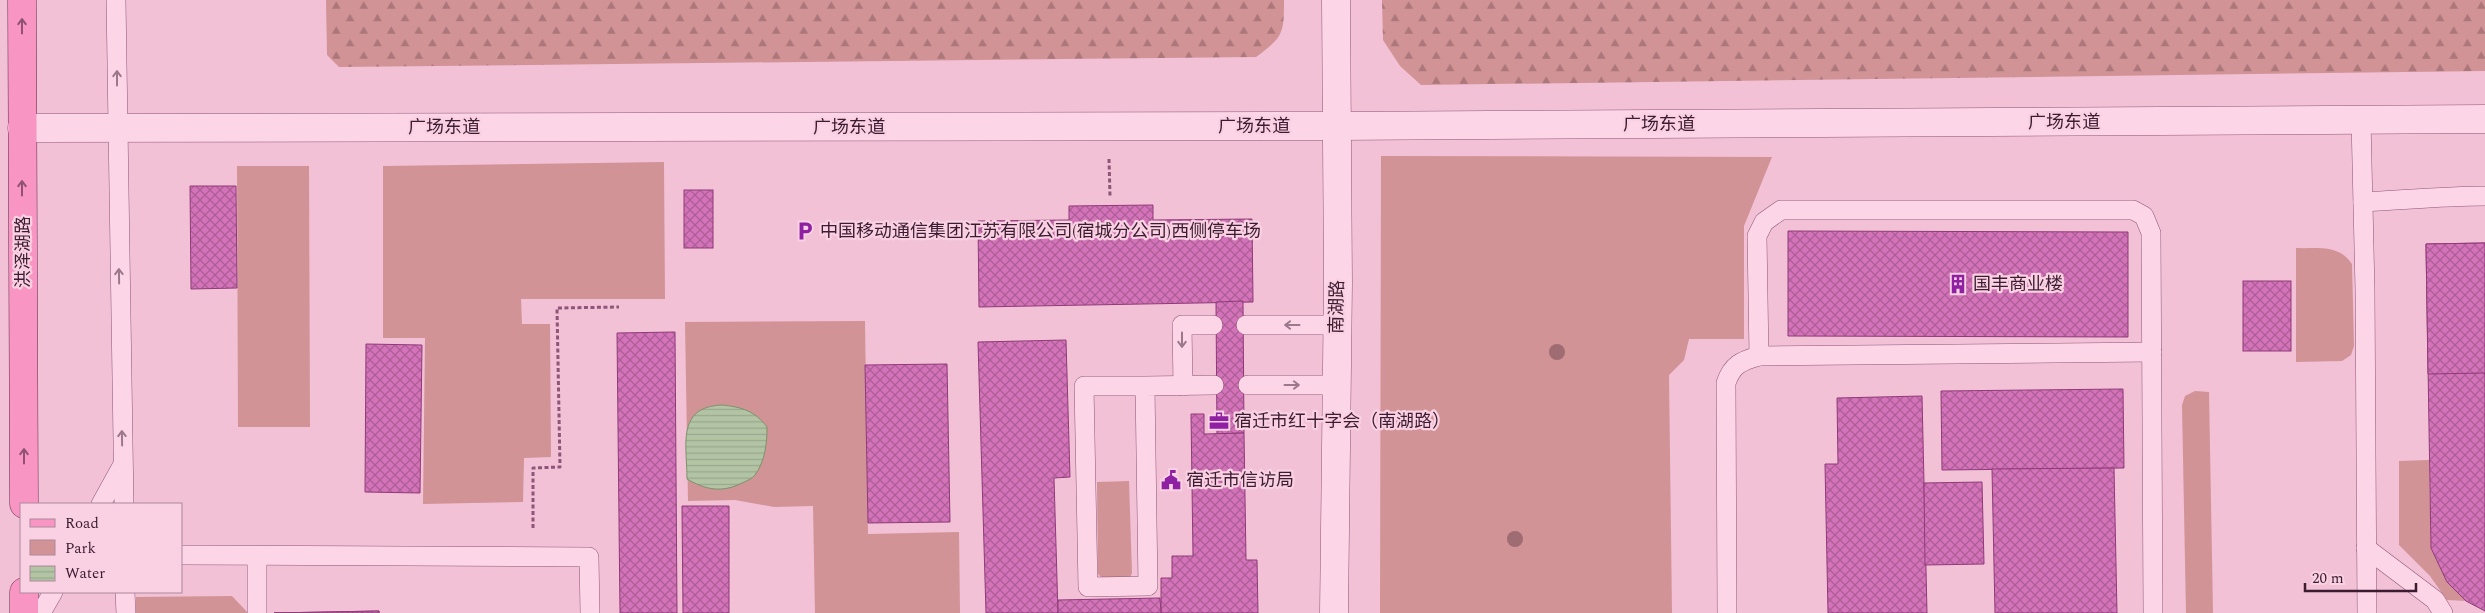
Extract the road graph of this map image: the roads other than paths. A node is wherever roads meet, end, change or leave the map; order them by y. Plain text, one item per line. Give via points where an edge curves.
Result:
1 (22, 0) edge
2 (116, 0) edge
3 (1336, 0) edge
4 (2485, 119) edge
5 (2361, 120) junction
6 (1337, 126) junction
7 (117, 127) junction
8 (22, 128) junction
9 (2485, 196) edge
10 (2363, 202) junction
11 (1213, 325) dead end
12 (1246, 325) dead end
13 (1337, 325) junction
14 (2152, 352) junction
15 (1759, 356) junction
16 (1337, 384) junction
17 (1214, 385) dead end
18 (1248, 385) dead end
19 (1145, 386) junction
20 (1183, 386) junction
21 (123, 464) junction
22 (24, 503) edge
23 (102, 503) edge
24 (124, 503) edge
25 (2366, 548) junction
26 (182, 556) edge
27 (257, 556) junction
28 (24, 593) edge
29 (52, 593) edge
30 (125, 593) edge
31 (24, 613) edge
32 (41, 613) edge
33 (126, 613) edge
34 (257, 613) edge
35 (590, 613) edge
36 (1334, 613) edge
37 (1728, 613) edge
38 (2154, 613) edge
39 (2367, 613) edge
40 (2444, 613) edge

8 -> 1 main road, 洪泽湖路
7 -> 2 lane
3 - 6 street, 南湖路
4 - 5 street, 广场东道
5 - 6 street, 广场东道
5 - 10 lane
6 - 7 street, 广场东道
6 - 13 street, 南湖路
7 - 8 street, 广场东道
21 -> 7 lane
22 -> 8 main road, 洪泽湖路
9 - 10 lane
10 - 25 lane
11 -> 20 lane via 1182,325
13 -> 12 lane
13 - 16 street, 南湖路
14 - 15 lane
14 - 15 lane via 2151,233 2144,216 2133,210 1781,210 1764,222 1758,236
14 - 38 lane
15 - 37 lane via 1741,361 1730,370 1726,384
18 -> 16 lane
16 - 36 street, 南湖路
17 - 20 lane
19 - 19 lane via 1148,586 1088,587 1084,386
19 - 20 lane
21 - 23 lane
21 - 24 lane
25 - 39 lane
25 - 40 lane via 2435,600
26 - 27 lane
27 - 34 lane
27 - 35 lane via 590,557
28 - 31 main road
29 - 32 lane
30 - 33 lane

